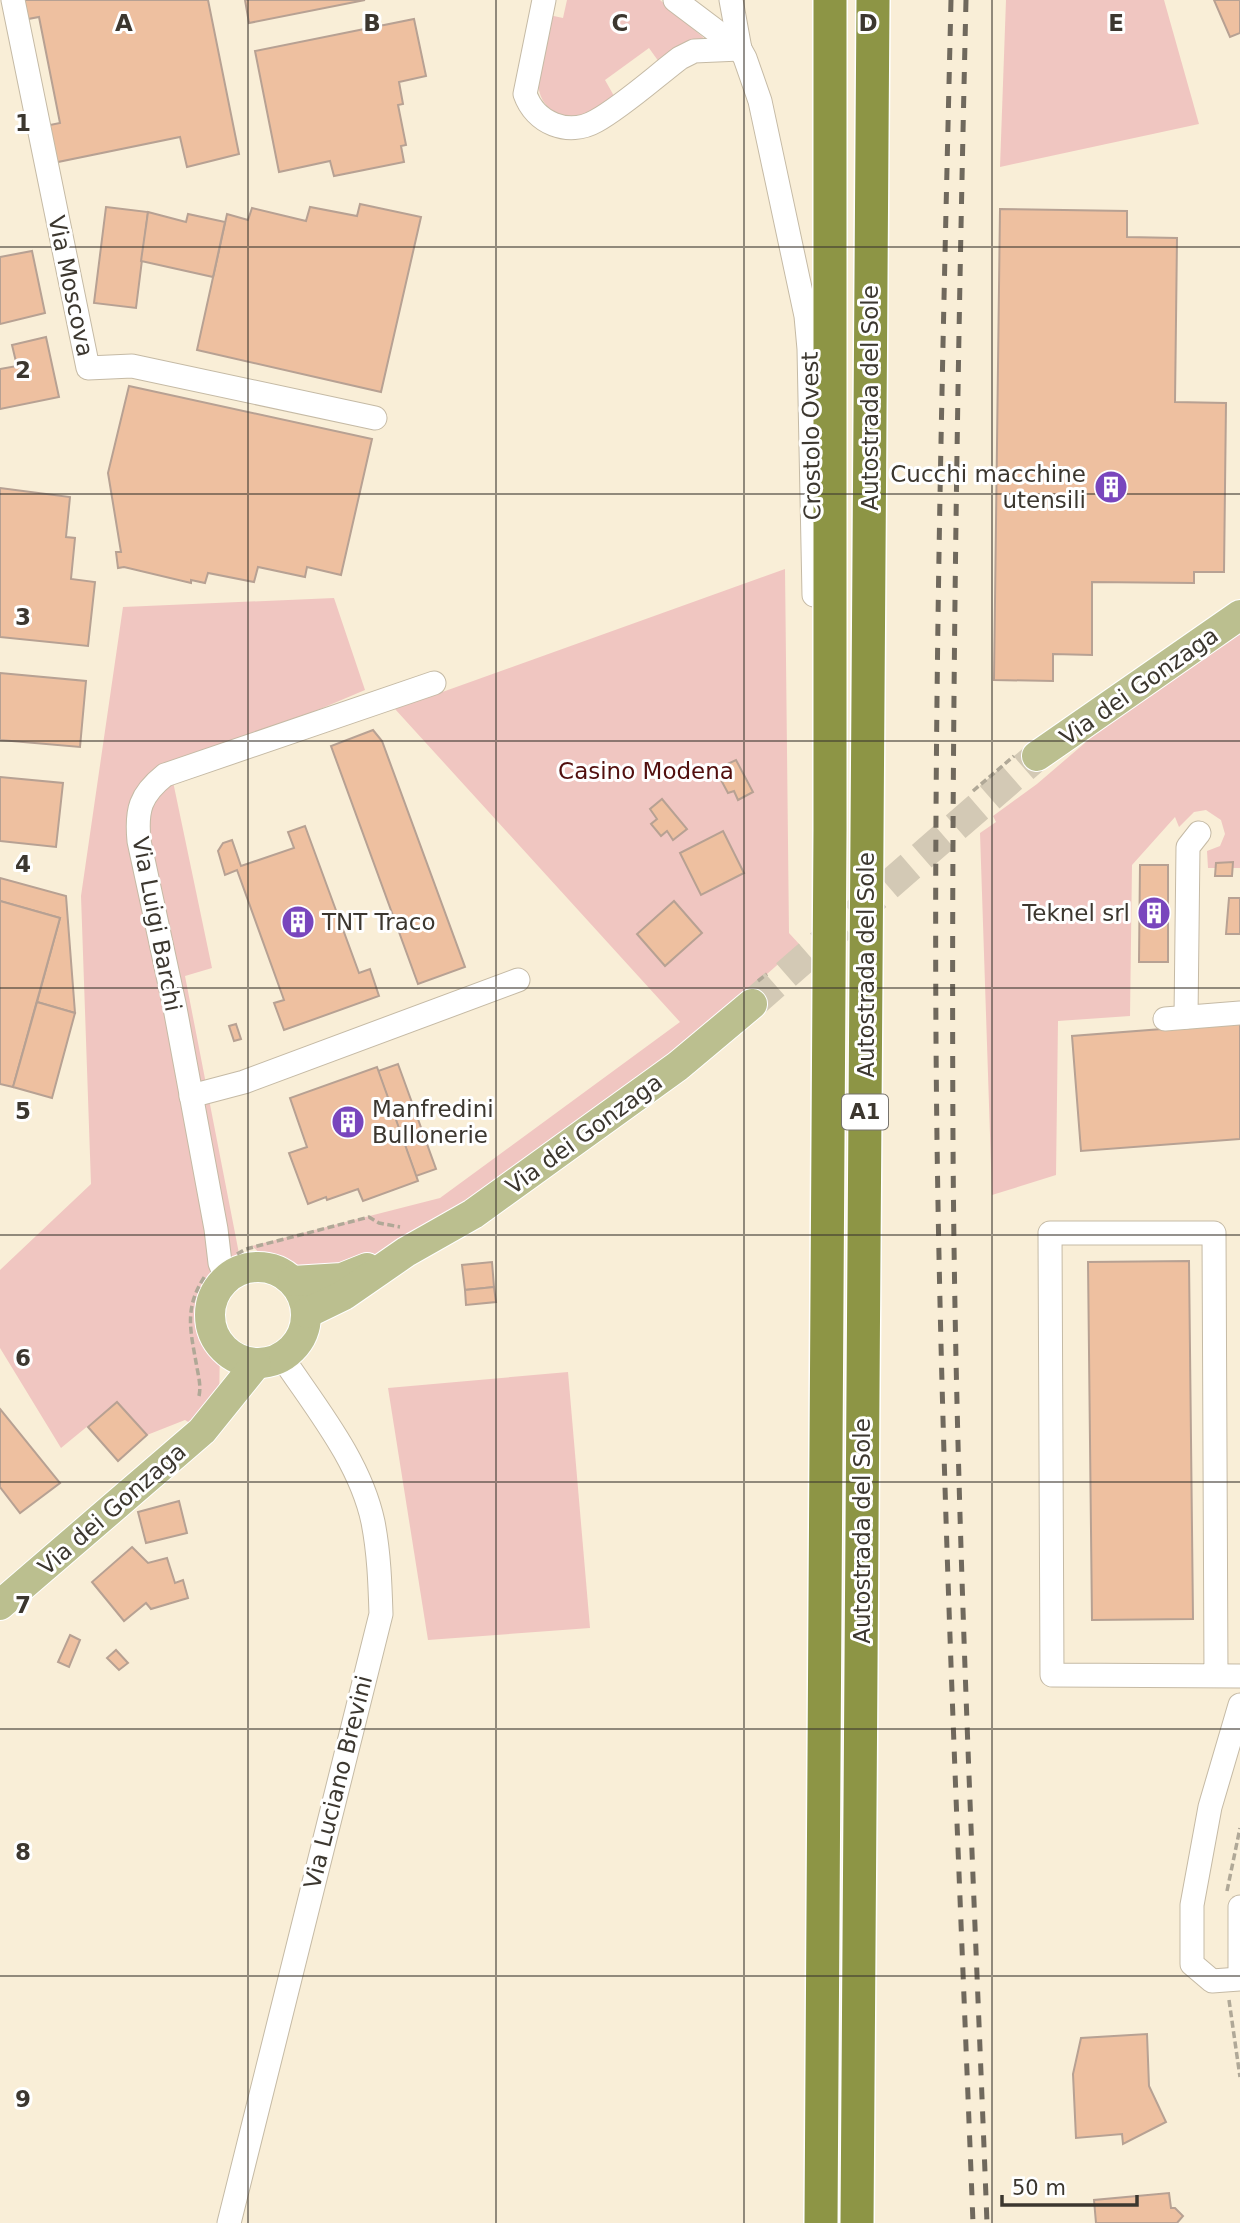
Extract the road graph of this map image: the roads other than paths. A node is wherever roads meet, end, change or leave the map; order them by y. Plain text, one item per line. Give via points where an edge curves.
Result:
1 (13, 0) edge
2 (544, 0) edge
3 (675, 0) edge
4 (731, 0) edge
5 (830, 0) edge
6 (873, 0) edge
7 (740, 48) junction
8 (375, 418) dead end
9 (1240, 615) edge
10 (434, 683) dead end
11 (1037, 756) tunnel mouth
12 (830, 830) junction
13 (1199, 833) dead end
14 (518, 980) dead end
15 (752, 1004) tunnel mouth
16 (1240, 1013) edge
17 (191, 1096) junction
18 (406, 1252) junction
19 (226, 1278) junction
20 (293, 1281) junction
21 (307, 1314) junction
22 (220, 1345) junction
23 (269, 1360) junction
24 (219, 1408) junction
25 (0, 1605) edge
26 (1216, 1675) junction
27 (1240, 1676) edge
28 (1240, 1705) edge
29 (1240, 1907) edge
30 (1240, 1978) edge
31 (229, 2223) edge
32 (821, 2223) edge
33 (857, 2223) edge

1 - 8 street, Via Moscova via 88,368 132,366
2 - 7 street via 525,94 538,117 567,128 595,122 694,51
3 - 7 street
4 - 7 street, Crostolo Ovest
5 - 12 highway, Autostrada del Sole / A1
6 - 33 highway, Autostrada del Sole / A1
7 - 12 street, Crostolo Ovest via 760,102 806,316 818,792
9 - 11 main road, Via dei Gonzaga
10 - 17 street, Via Luigi Barchi via 165,775 148,788 137,817 139,841
12 - 32 highway, Autostrada del Sole / A1
13 - 16 street via 1188,847 1176,1018
14 - 17 street via 244,1082
15 - 18 main road, Via dei Gonzaga via 678,1066 484,1206
17 - 19 street, Via Luigi Barchi
18 - 20 main road, Via dei Gonzaga via 342,1278
18 - 21 main road, Via dei Gonzaga
19 - 20 main road, Via dei Gonzaga via 260,1266 278,1270
19 - 22 main road via 212,1298 210,1323
20 - 21 main road
21 - 23 main road, Via dei Gonzaga via 298,1341
22 - 23 main road via 242,1361
22 - 24 main road
23 - 24 main road, Via dei Gonzaga
23 - 31 street, Via Luciano Brevini via 340,1444 363,1490 380,1566 382,1614
24 - 25 main road, Via dei Gonzaga via 202,1431
26 - 26 street via 1052,1675 1051,1233 1214,1233
26 - 27 street
28 - 30 street via 1210,1807 1192,1905 1192,1964 1212,1981
29 - 30 street

